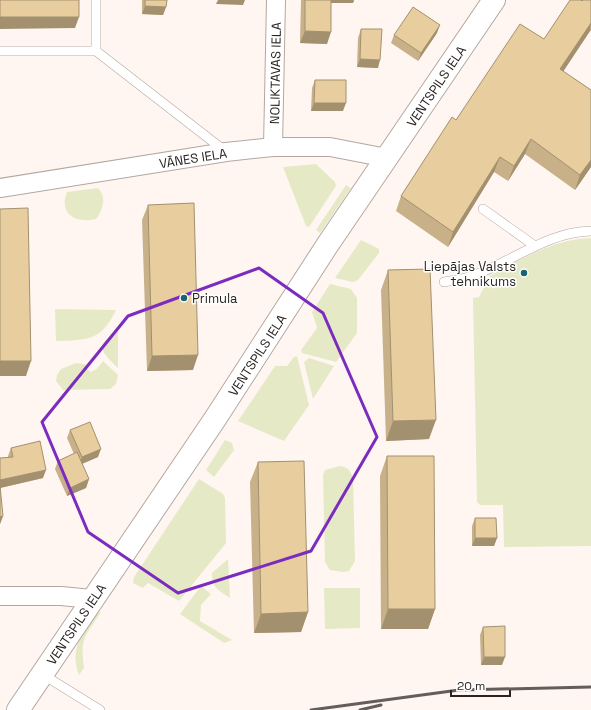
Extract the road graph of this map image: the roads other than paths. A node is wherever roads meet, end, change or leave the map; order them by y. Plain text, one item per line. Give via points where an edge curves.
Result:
1 (96, 0) edge
2 (276, 0) edge
3 (494, 0) edge
4 (0, 51) edge
5 (96, 51) junction
6 (273, 147) junction
7 (226, 152) junction
8 (387, 158) junction
9 (0, 188) edge
10 (483, 209) dead end
11 (591, 231) edge
12 (535, 246) junction
13 (444, 282) dead end
14 (0, 596) edge
15 (92, 599) junction
16 (42, 674) junction
17 (18, 710) edge
18 (100, 710) edge

1 - 5 lane
2 - 6 street, NOLIKTAVAS IELA
3 - 8 street, VENTSPILS IELA
4 - 5 lane
5 - 7 lane
6 - 7 street, VĀNES IELA
6 - 8 street, VĀNES IELA via 330,147
7 - 9 street, VĀNES IELA
8 - 15 street, VENTSPILS IELA via 215,419
10 - 12 lane
11 - 12 lane via 563,235
12 - 13 lane via 474,275
14 - 15 street
15 - 16 street, VENTSPILS IELA
16 - 17 street, VENTSPILS IELA
16 - 18 lane

